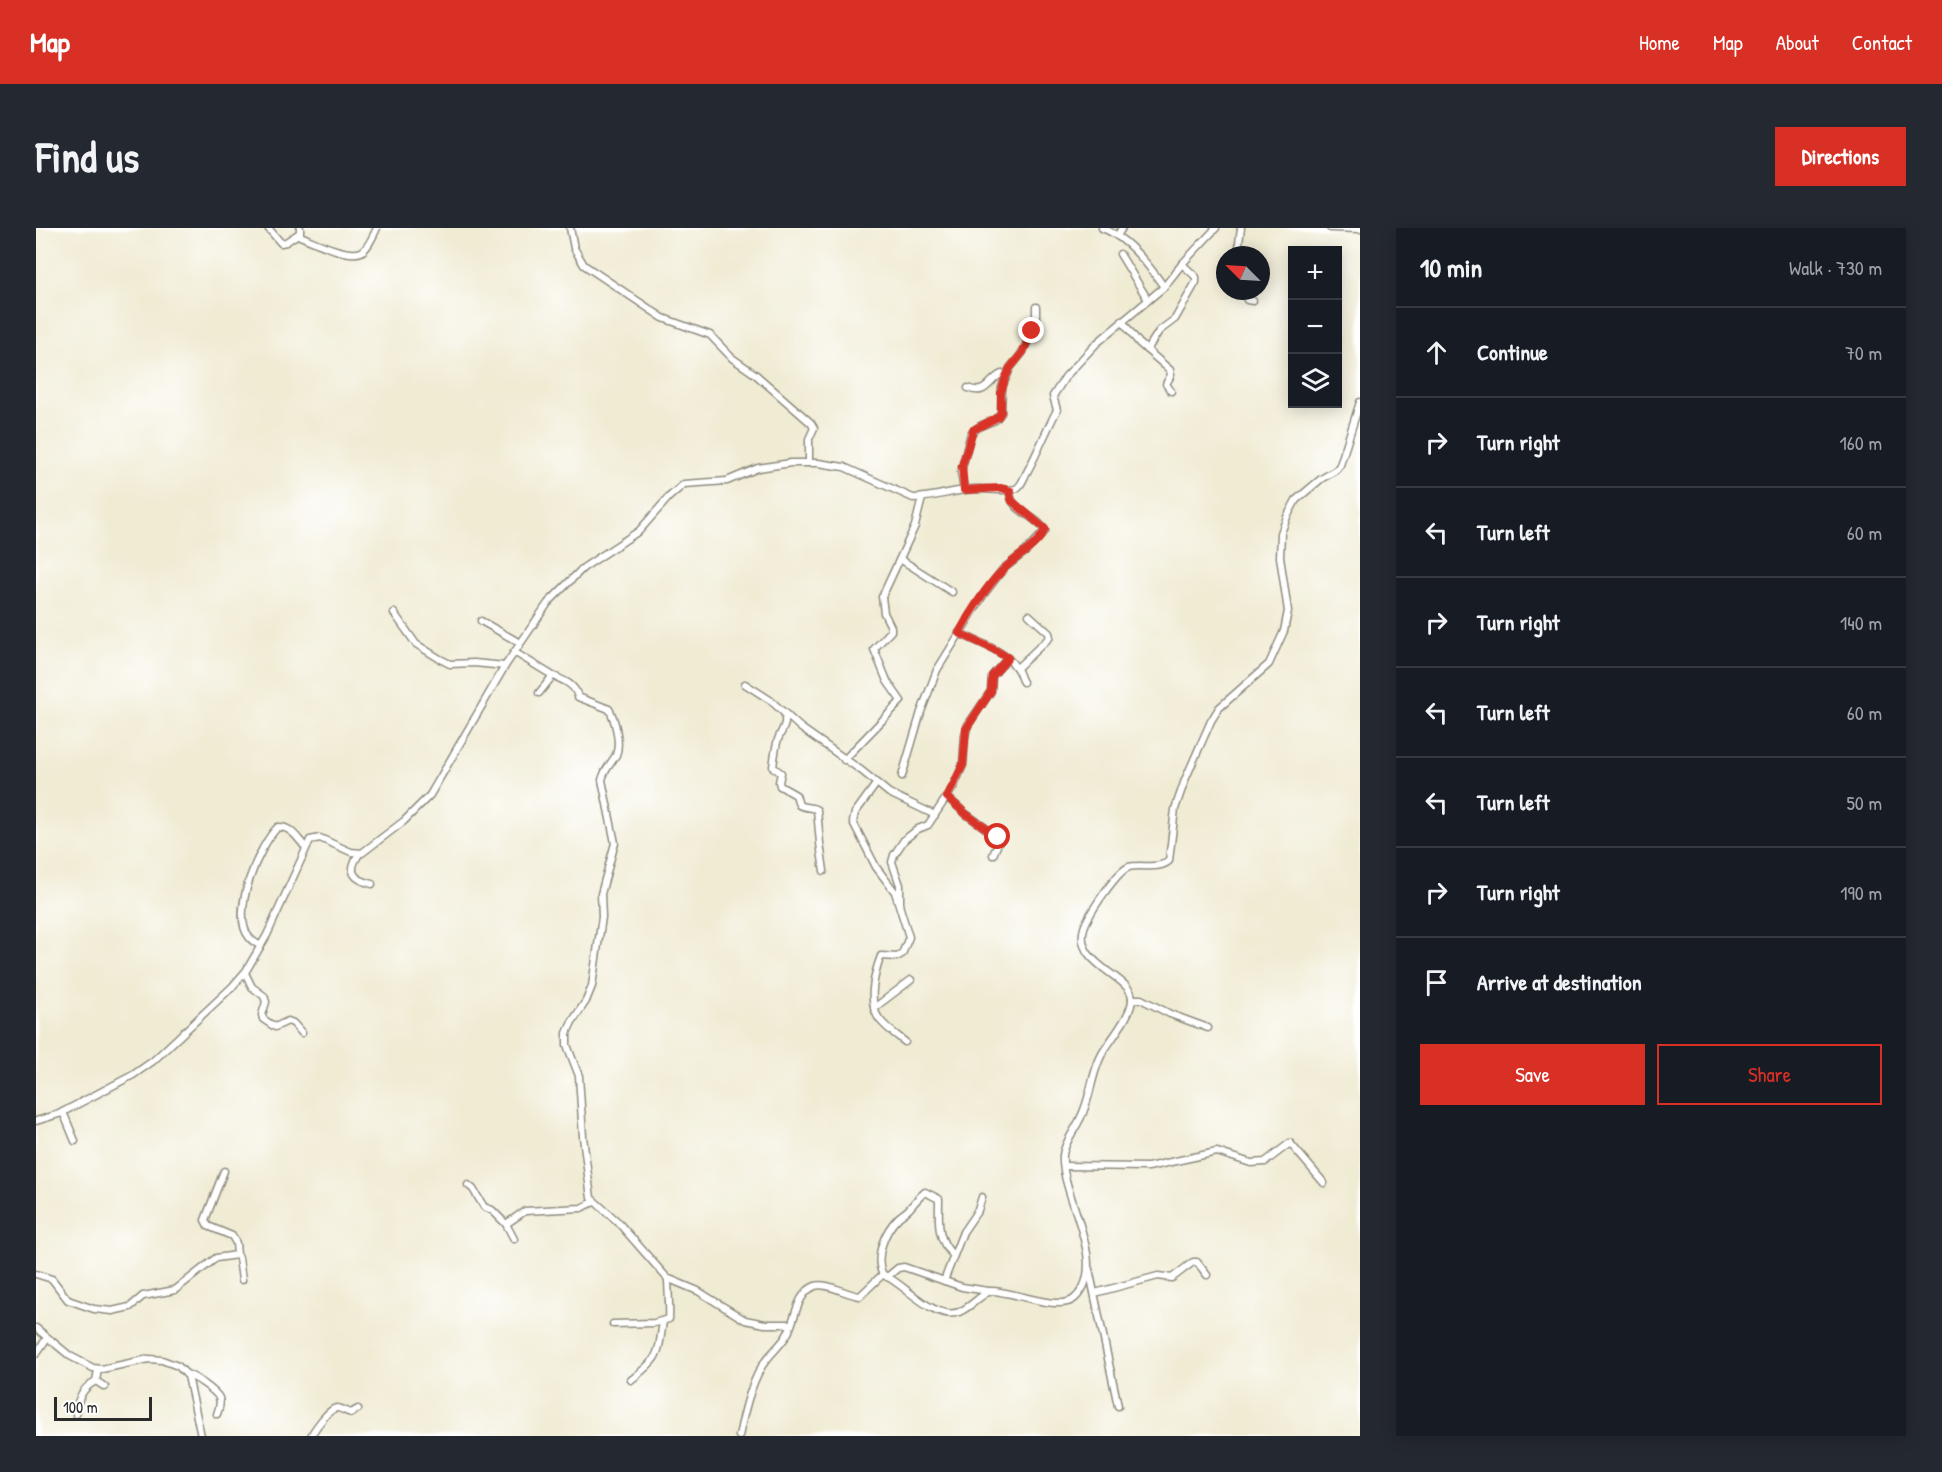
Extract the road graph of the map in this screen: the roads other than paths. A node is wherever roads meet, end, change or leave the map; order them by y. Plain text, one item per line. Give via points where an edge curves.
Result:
1 (268, 228) edge
2 (377, 228) edge
3 (570, 228) edge
4 (1102, 228) edge
5 (1122, 228) edge
6 (1216, 228) edge
7 (1241, 228) edge
8 (1330, 228) edge
9 (1360, 229) edge
10 (299, 231) edge
11 (1117, 236) junction
12 (1239, 246) edge
13 (1120, 254) dead end
14 (1182, 264) junction
15 (1164, 287) junction
16 (1148, 300) junction
17 (1247, 300) edge
18 (1253, 301) dead end
19 (1036, 307) dead end
20 (1122, 321) junction
21 (1147, 350) junction
22 (1008, 373) junction
23 (968, 388) dead end
24 (1171, 392) dead end
25 (1360, 402) edge
26 (808, 463) junction
27 (964, 490) junction
28 (1011, 491) junction
29 (922, 498) junction
30 (900, 559) junction
31 (952, 592) dead end
32 (394, 613) dead end
33 (1029, 615) dead end
34 (481, 621) dead end
35 (959, 633) junction
36 (520, 643) junction
37 (514, 652) junction
38 (1008, 658) junction
39 (505, 666) junction
40 (1017, 668) junction
41 (551, 675) junction
42 (1023, 682) dead end
43 (746, 684) dead end
44 (539, 693) dead end
45 (785, 712) junction
46 (844, 760) junction
47 (902, 776) dead end
48 (876, 784) junction
49 (947, 797) junction
50 (935, 815) junction
51 (306, 848) junction
52 (359, 854) junction
53 (993, 855) dead end
54 (824, 871) dead end
55 (372, 884) dead end
56 (899, 906) junction
57 (261, 946) junction
58 (244, 973) junction
59 (911, 980) dead end
60 (1132, 999) junction
61 (874, 1008) junction
62 (1208, 1028) dead end
63 (302, 1033) dead end
64 (905, 1042) dead end
65 (63, 1112) junction
66 (36, 1121) edge
67 (75, 1142) dead end
68 (1064, 1166) junction
69 (224, 1171) dead end
70 (1324, 1183) dead end
71 (468, 1185) dead end
72 (982, 1197) dead end
73 (594, 1202) junction
74 (506, 1224) junction
75 (514, 1239) dead end
76 (237, 1255) junction
77 (953, 1255) junction
78 (1088, 1263) junction
79 (36, 1274) edge
80 (1207, 1275) dead end
81 (885, 1276) junction
82 (668, 1279) junction
83 (242, 1280) dead end
84 (944, 1281) junction
85 (988, 1291) junction
86 (1095, 1293) junction
87 (663, 1321) junction
88 (614, 1324) dead end
89 (791, 1324) junction
90 (36, 1328) edge
91 (47, 1338) junction
92 (36, 1354) edge
93 (98, 1370) junction
94 (185, 1374) junction
95 (96, 1380) junction
96 (631, 1380) dead end
97 (105, 1387) dead end
98 (1118, 1406) dead end
99 (358, 1409) dead end
100 (76, 1414) dead end
101 (217, 1414) dead end
102 (201, 1436) edge
103 (311, 1436) edge
104 (738, 1436) edge

1 - 10 street via 281,243
2 - 10 street via 357,253 330,249
3 - 26 street via 574,248 584,265 663,318 710,335 811,423 814,428 808,439
4 - 11 street
5 - 11 street
6 - 14 street
7 - 12 street
8 - 9 street
11 - 15 street via 1138,254
13 - 16 street
14 - 15 street
14 - 21 street via 1197,282 1175,319 1159,331
15 - 16 street
16 - 20 street
17 - 18 street
19 - 22 street via 1036,321 1023,352
20 - 21 street
20 - 28 street via 1066,375 1053,396 1057,410 1035,459 1018,488
21 - 24 street via 1170,370 1166,384
22 - 23 street via 999,375 981,390
22 - 27 street via 998,417 971,433 961,472
25 - 60 street via 1340,465 1296,500 1287,517 1281,533 1280,557 1288,611 1284,631 1269,664 1211,721 1175,809 1169,861 1125,870 1087,920 1082,939 1088,953 1129,988
26 - 29 street via 844,467 913,498
26 - 36 street via 758,468 727,481 684,484 639,531 595,559 558,592
27 - 28 street
27 - 29 street
28 - 35 street via 1012,501 1041,525 1044,533 1004,569
29 - 30 street
30 - 31 street
30 - 46 street via 882,600 891,630 874,649 887,681 901,701
32 - 39 street via 416,644 450,664
33 - 40 street via 1050,637
34 - 36 street
35 - 38 street
35 - 47 street via 931,683
36 - 37 street
37 - 39 street
37 - 41 street
38 - 40 street
38 - 49 street via 992,676 991,691 966,729 963,765
39 - 52 street via 430,795 404,821
40 - 42 street
41 - 44 street
41 - 73 street via 569,684 578,697 609,709 618,735 616,754 602,780 615,843 602,894 592,986 567,1033 567,1045 579,1076 590,1194
43 - 45 street
45 - 46 street
45 - 54 street via 786,726 778,738 772,767 781,774 780,786 796,795 800,805 817,810
46 - 48 street
48 - 50 street
48 - 56 street via 853,822 876,867 895,892
49 - 50 street
49 - 53 street via 998,837
50 - 56 street via 928,825 904,840 894,855 892,862 900,885
51 - 52 street via 310,840 320,838
51 - 57 street
51 - 57 street via 290,830 278,827 256,862 247,884 244,923 248,935
52 - 55 street via 352,872 357,879
56 - 61 street via 909,937 900,956 881,956 875,975
57 - 58 street
58 - 63 street via 252,987 264,996 263,1019 275,1027 288,1021
58 - 65 street via 153,1061
59 - 61 street
60 - 62 street via 1141,999
60 - 68 street via 1101,1057 1082,1116 1064,1150
61 - 64 street via 885,1026
65 - 66 street
65 - 67 street
68 - 70 street via 1148,1167 1217,1152 1263,1163 1290,1143
68 - 78 street
69 - 76 street via 204,1220 208,1226 235,1239
71 - 74 street via 484,1207
72 - 77 street
73 - 74 street via 581,1208 525,1211
73 - 82 street via 617,1221
74 - 75 street
76 - 79 street via 216,1258 175,1290 143,1296 129,1307 112,1311 68,1300 52,1279
76 - 83 street
77 - 81 street via 939,1232 939,1199 925,1192 890,1230 879,1257 879,1268
77 - 84 street
78 - 85 street via 1085,1282 1066,1303
78 - 86 street
80 - 86 street via 1193,1262 1172,1278 1158,1276
81 - 84 street via 903,1267
81 - 85 street via 940,1312 958,1312
81 - 89 street via 860,1296 817,1285 805,1294
82 - 87 street via 670,1315
82 - 89 street via 698,1291 745,1320
84 - 85 street
86 - 98 street
87 - 88 street
87 - 96 street via 657,1355
89 - 104 street via 755,1378
90 - 91 street
91 - 92 street
91 - 93 street via 77,1361
93 - 94 street via 149,1359 170,1362
93 - 95 street
94 - 101 street via 218,1396
94 - 102 street
95 - 97 street
95 - 100 street via 82,1393
99 - 103 street via 351,1413 334,1408

